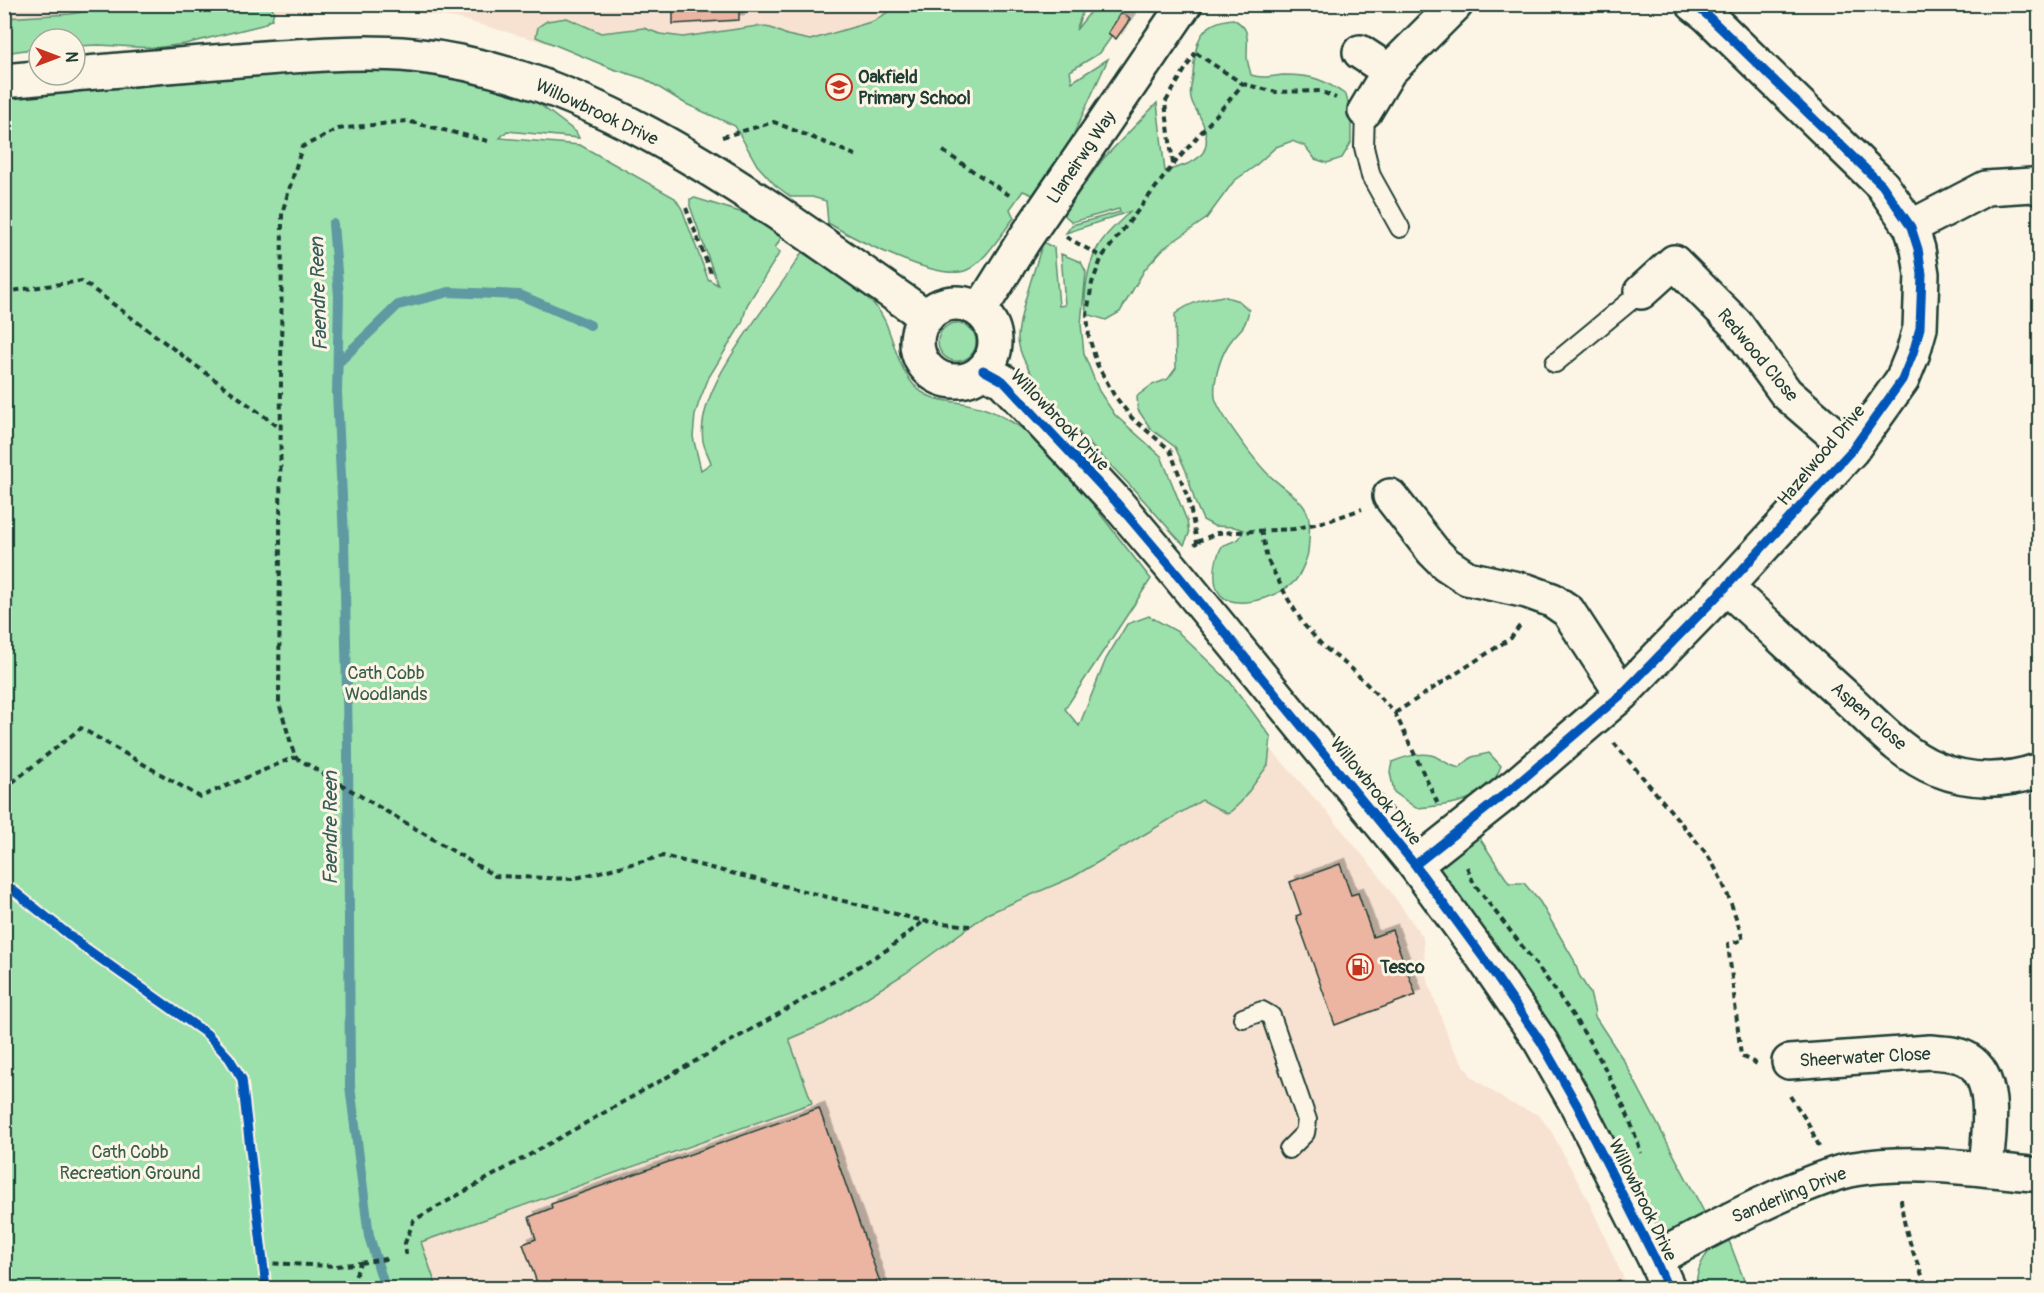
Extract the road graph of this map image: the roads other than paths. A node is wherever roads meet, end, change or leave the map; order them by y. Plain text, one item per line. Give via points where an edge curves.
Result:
1 (1185, 4) edge
2 (1456, 4) edge
3 (1693, 4) edge
4 (1360, 52) dead end
5 (1389, 71) junction
6 (87, 74) edge
7 (27, 79) edge
8 (4, 81) edge
9 (1365, 111) joint
10 (2040, 188) edge
11 (1911, 227) junction
12 (1400, 228) dead end
13 (1641, 292) joint
14 (980, 310) junction
15 (927, 317) junction
16 (1555, 363) dead end
17 (983, 370) junction
18 (1852, 450) junction
19 (1390, 496) road end
20 (1726, 587) junction
21 (1622, 694) junction
22 (2040, 770) edge
23 (1414, 865) junction
24 (1243, 1018) dead end
25 (1780, 1073) road end
26 (1289, 1149) dead end
27 (1986, 1170) junction
28 (2040, 1175) edge
29 (1655, 1259) junction
30 (1668, 1288) edge

1 - 14 street, Llaneirwg Way
2 - 5 street
3 - 11 street, Hazelwood Drive via 1882,185
4 - 5 street
5 - 9 street
6 - 15 street, Willowbrook Drive via 218,61 374,53 451,60 494,69 535,81 615,116 735,186
7 - 8 street
9 - 12 lane via 1364,147 1371,176
10 - 11 street via 1986,188
11 - 18 street, Hazelwood Drive via 1922,274 1920,328 1902,380
13 - 16 lane
13 - 18 street, Redwood Close via 1674,262 1736,324 1786,393
14 - 15 street via 953,303 941,305
14 - 17 street via 995,337 993,355
15 - 17 street via 916,342 928,371 954,382 972,378
17 - 23 street, Willowbrook Drive via 1003,381 1116,502
18 - 20 street, Hazelwood Drive
19 - 21 street via 1433,551 1467,578 1540,596 1568,611
20 - 21 street, Hazelwood Drive
20 - 22 street, Aspen Close via 1897,745 1934,768 1978,780 2007,779
21 - 23 street, Hazelwood Drive
23 - 29 street, Willowbrook Drive via 1541,1042
24 - 26 lane via 1262,1011 1271,1016 1282,1047 1307,1120 1305,1133
25 - 27 street, Sheerwater Close via 1930,1052 1967,1059 1980,1071 1988,1089
27 - 28 street, Sanderling Drive
27 - 29 street, Sanderling Drive via 1899,1165 1832,1175 1712,1227
29 - 30 street, Willowbrook Drive

